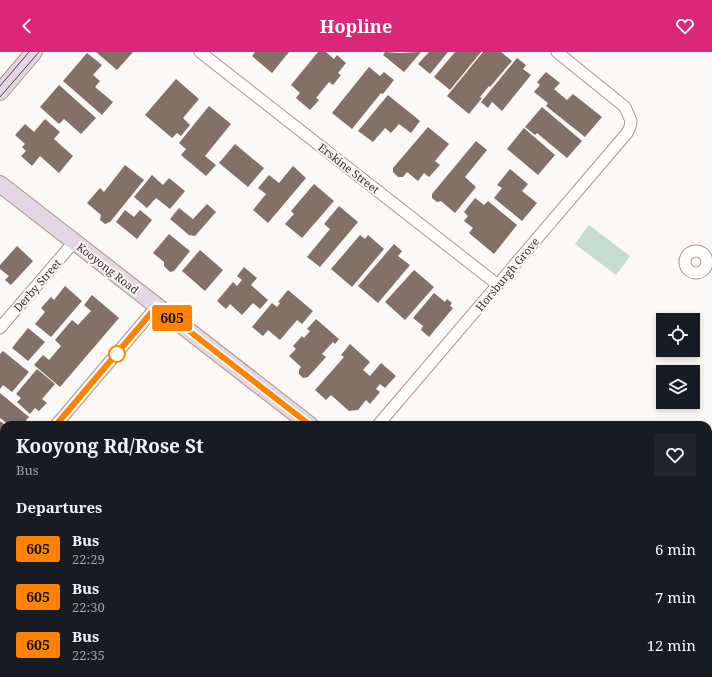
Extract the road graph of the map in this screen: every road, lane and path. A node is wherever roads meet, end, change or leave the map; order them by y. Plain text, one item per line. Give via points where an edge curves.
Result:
1 (34, 52) edge
2 (200, 52) edge
3 (557, 52) edge
4 (0, 92) edge
5 (0, 184) edge
6 (74, 242) junction
7 (498, 285) junction
8 (157, 306) junction
9 (0, 328) edge
10 (59, 421) edge
11 (305, 421) edge
12 (381, 421) edge

1 - 4 street
2 - 7 street, Erskine Street
3 - 7 street, Horsburgh Grove via 625,107 630,127
5 - 6 street, Kooyong Road
6 - 8 street, Kooyong Road
6 - 9 street, Derby Street
7 - 12 street, Horsburgh Grove
8 - 10 street
8 - 11 street, Kooyong Road

